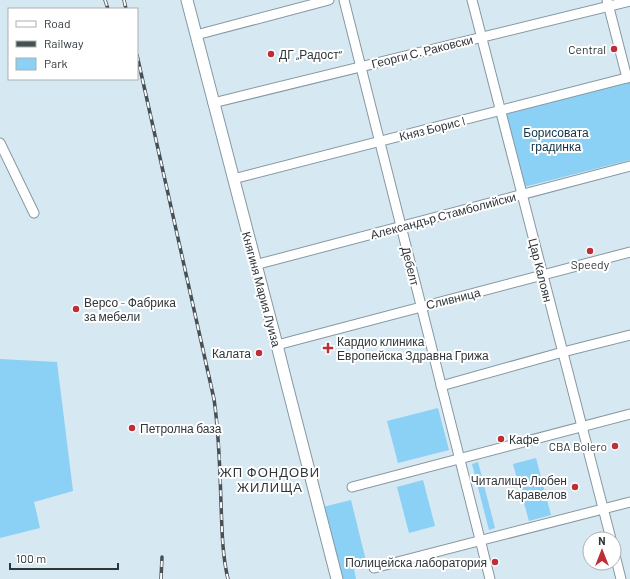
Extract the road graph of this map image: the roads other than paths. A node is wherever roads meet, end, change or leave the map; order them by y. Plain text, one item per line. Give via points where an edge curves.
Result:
1 (187, 0) edge
2 (329, 0) edge
3 (344, 0) edge
4 (472, 0) edge
5 (630, 1) edge
6 (608, 3) edge
7 (196, 35) junction
8 (481, 37) junction
9 (361, 66) junction
10 (629, 77) edge
11 (213, 103) junction
12 (500, 110) junction
13 (380, 141) junction
14 (0, 143) edge
15 (630, 166) edge
16 (233, 179) junction
17 (522, 194) junction
18 (34, 213) dead end
19 (401, 226) junction
20 (630, 252) edge
21 (256, 265) junction
22 (543, 275) junction
23 (421, 306) junction
24 (630, 335) edge
25 (277, 345) junction
26 (563, 352) junction
27 (441, 386) junction
28 (630, 414) edge
29 (582, 426) junction
30 (459, 458) junction
31 (352, 487) dead end
32 (630, 502) edge
33 (603, 509) junction
34 (609, 531) edge
35 (480, 541) junction
36 (374, 568) dead end
37 (337, 579) edge
38 (490, 579) edge

1 - 7 main road, Княгиня Мария Луиза
2 - 7 street
3 - 9 street, Дебелт
4 - 8 street, Цар Калоян
5 - 6 street, Георги С. Раковски
6 - 8 street, Георги С. Раковски
6 - 10 street
7 - 11 main road, Княгиня Мария Луиза
8 - 9 street, Георги С. Раковски
8 - 12 street, Цар Калоян
9 - 11 street, Георги С. Раковски
9 - 13 street, Дебелт
10 - 12 street, Княз Борис I
11 - 16 main road, Княгиня Мария Луиза
12 - 13 street, Княз Борис I
12 - 17 street, Цар Калоян
13 - 16 street, Княз Борис I
13 - 19 street, Дебелт
14 - 18 street
15 - 17 street, Александър Стамболийски
16 - 21 main road, Княгиня Мария Луиза
17 - 19 street, Александър Стамболийски
17 - 22 street, Цар Калоян
19 - 21 street, Александър Стамболийски
19 - 23 street, Дебелт
20 - 22 street, Сливница
21 - 25 main road, Княгиня Мария Луиза
22 - 23 street, Сливница
22 - 26 street, Цар Калоян
23 - 25 street, Сливница
23 - 27 street, Дебелт
24 - 26 street
25 - 37 main road, Княгиня Мария Луиза
26 - 27 street
26 - 29 street, Цар Калоян
27 - 30 street, Дебелт
28 - 29 street
29 - 30 street
29 - 33 street, Цар Калоян
30 - 31 street
30 - 35 street, Дебелт
32 - 33 street
33 - 34 street, Цар Калоян
33 - 35 street
35 - 36 street
35 - 38 street, Дебелт

